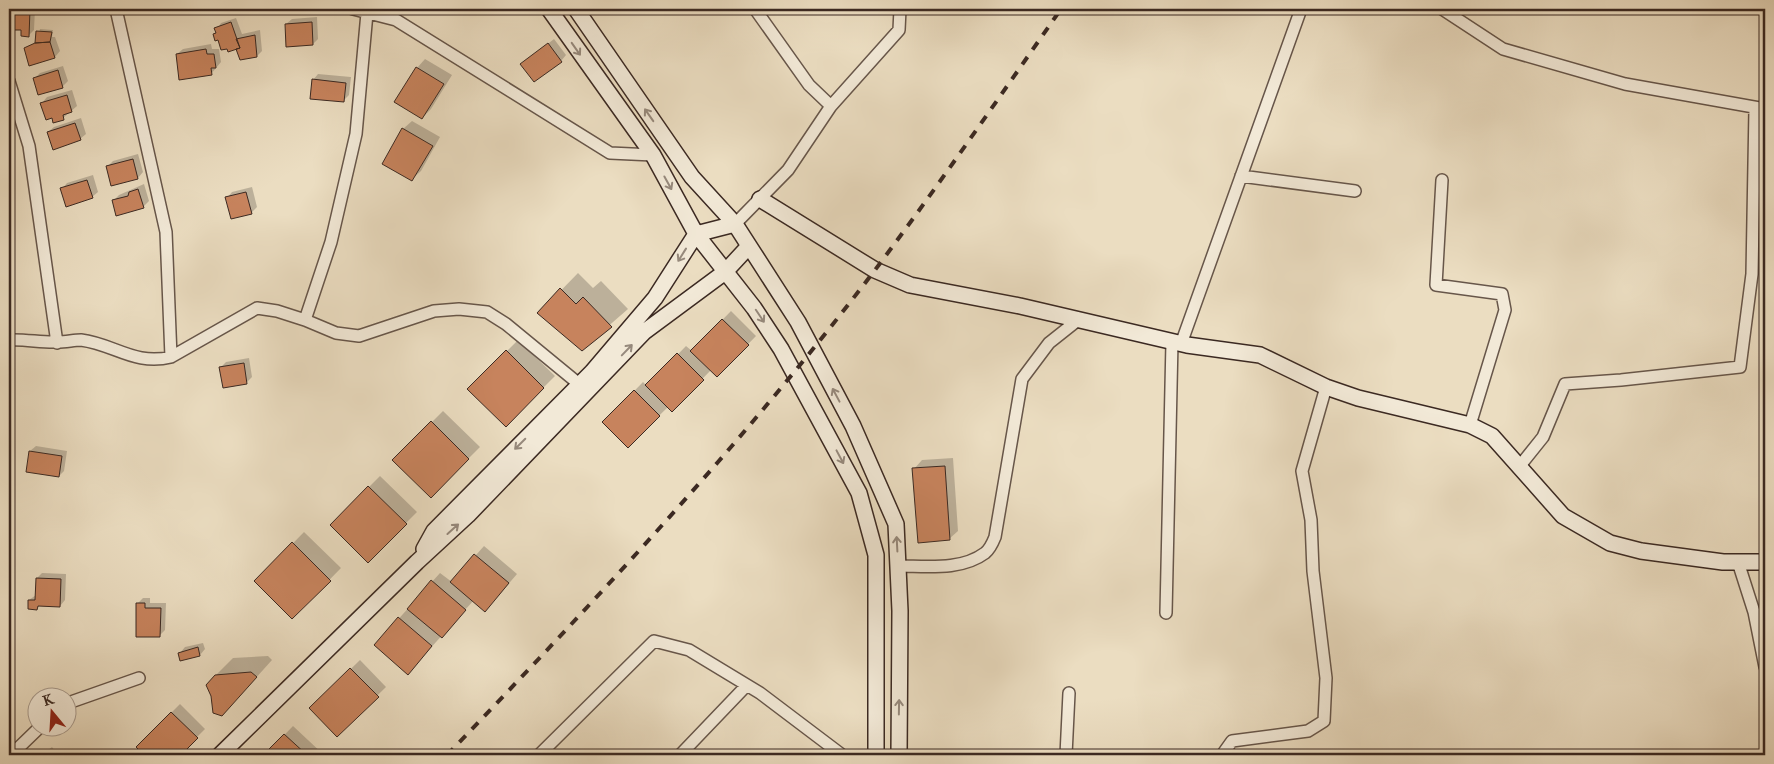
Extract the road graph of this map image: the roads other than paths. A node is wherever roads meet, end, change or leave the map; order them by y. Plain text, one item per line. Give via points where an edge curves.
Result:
1 (116, 9) edge
2 (353, 9) edge
3 (549, 9) edge
4 (576, 9) edge
5 (755, 9) edge
6 (900, 9) edge
7 (1301, 9) edge
8 (1442, 9) edge
9 (367, 13) junction
10 (9, 81) edge
11 (831, 106) junction
12 (1760, 109) edge
13 (653, 155) junction
14 (1241, 176) junction
15 (1442, 180) dead end
16 (1356, 191) dead end
17 (760, 199) junction
18 (735, 224) junction
19 (696, 234) junction
20 (749, 246) junction
21 (725, 272) junction
22 (304, 320) junction
23 (1078, 320) junction
24 (9, 340) edge
25 (57, 342) junction
26 (1177, 343) junction
27 (170, 357) junction
28 (579, 384) junction
29 (1326, 387) junction
30 (1470, 425) junction
31 (1519, 467) junction
32 (417, 562) junction
33 (1738, 562) junction
34 (1765, 562) edge
35 (898, 566) junction
36 (1166, 613) dead end
37 (1765, 667) edge
38 (138, 678) dead end
39 (747, 685) junction
40 (1069, 693) dead end
41 (78, 699) edge
42 (30, 736) edge
43 (11, 755) edge
44 (220, 755) edge
45 (539, 755) edge
46 (680, 755) edge
47 (842, 755) edge
48 (876, 755) edge
49 (899, 755) edge
50 (1066, 755) edge
51 (1222, 755) edge

1 - 27 street via 166,232
2 - 9 street
3 -> 13 main road
18 -> 4 main road via 692,177
5 - 11 street via 809,85
6 - 11 street via 899,30
7 - 14 street
8 - 12 street via 1502,49 1625,84
9 - 13 street via 396,20 610,153
9 - 22 street via 356,134 331,242
10 - 25 street via 29,146
11 - 17 street via 788,170
12 - 31 street via 1752,274 1740,366 1565,384 1543,437
13 -> 19 main road
14 - 16 street
14 - 26 street
15 - 30 street via 1436,285 1502,294 1505,310
17 - 18 street
17 - 23 main road via 875,270 910,285
18 - 19 main road
18 - 20 main road
19 - 21 main road
19 -> 28 main road via 655,298
20 - 21 main road
35 -> 20 main road via 896,524 854,426 798,322
32 -> 21 main road via 468,516 644,332
21 -> 48 main road via 781,349 859,493 876,555
22 - 27 street via 257,308
22 - 28 street via 336,333 359,336 434,311 487,312
23 - 26 main road
23 - 35 street via 1049,343 1022,378 995,536 987,552 970,561 946,567
24 - 25 street
25 - 27 street via 81,340 134,358 156,361
26 - 29 main road via 1260,355
26 - 36 street
28 -> 32 main road via 434,531
29 - 30 main road
29 - 51 street via 1302,471 1311,520 1313,571 1326,678 1324,721 1308,731 1232,741
30 - 31 main road via 1492,436
31 - 33 main road via 1563,516 1610,544
32 - 44 main road
33 - 34 main road
33 - 37 street via 1754,612
49 -> 35 main road
38 - 41 street
39 - 45 street via 689,650 654,641
39 - 46 street
39 - 47 street
40 - 50 street
42 - 43 street

